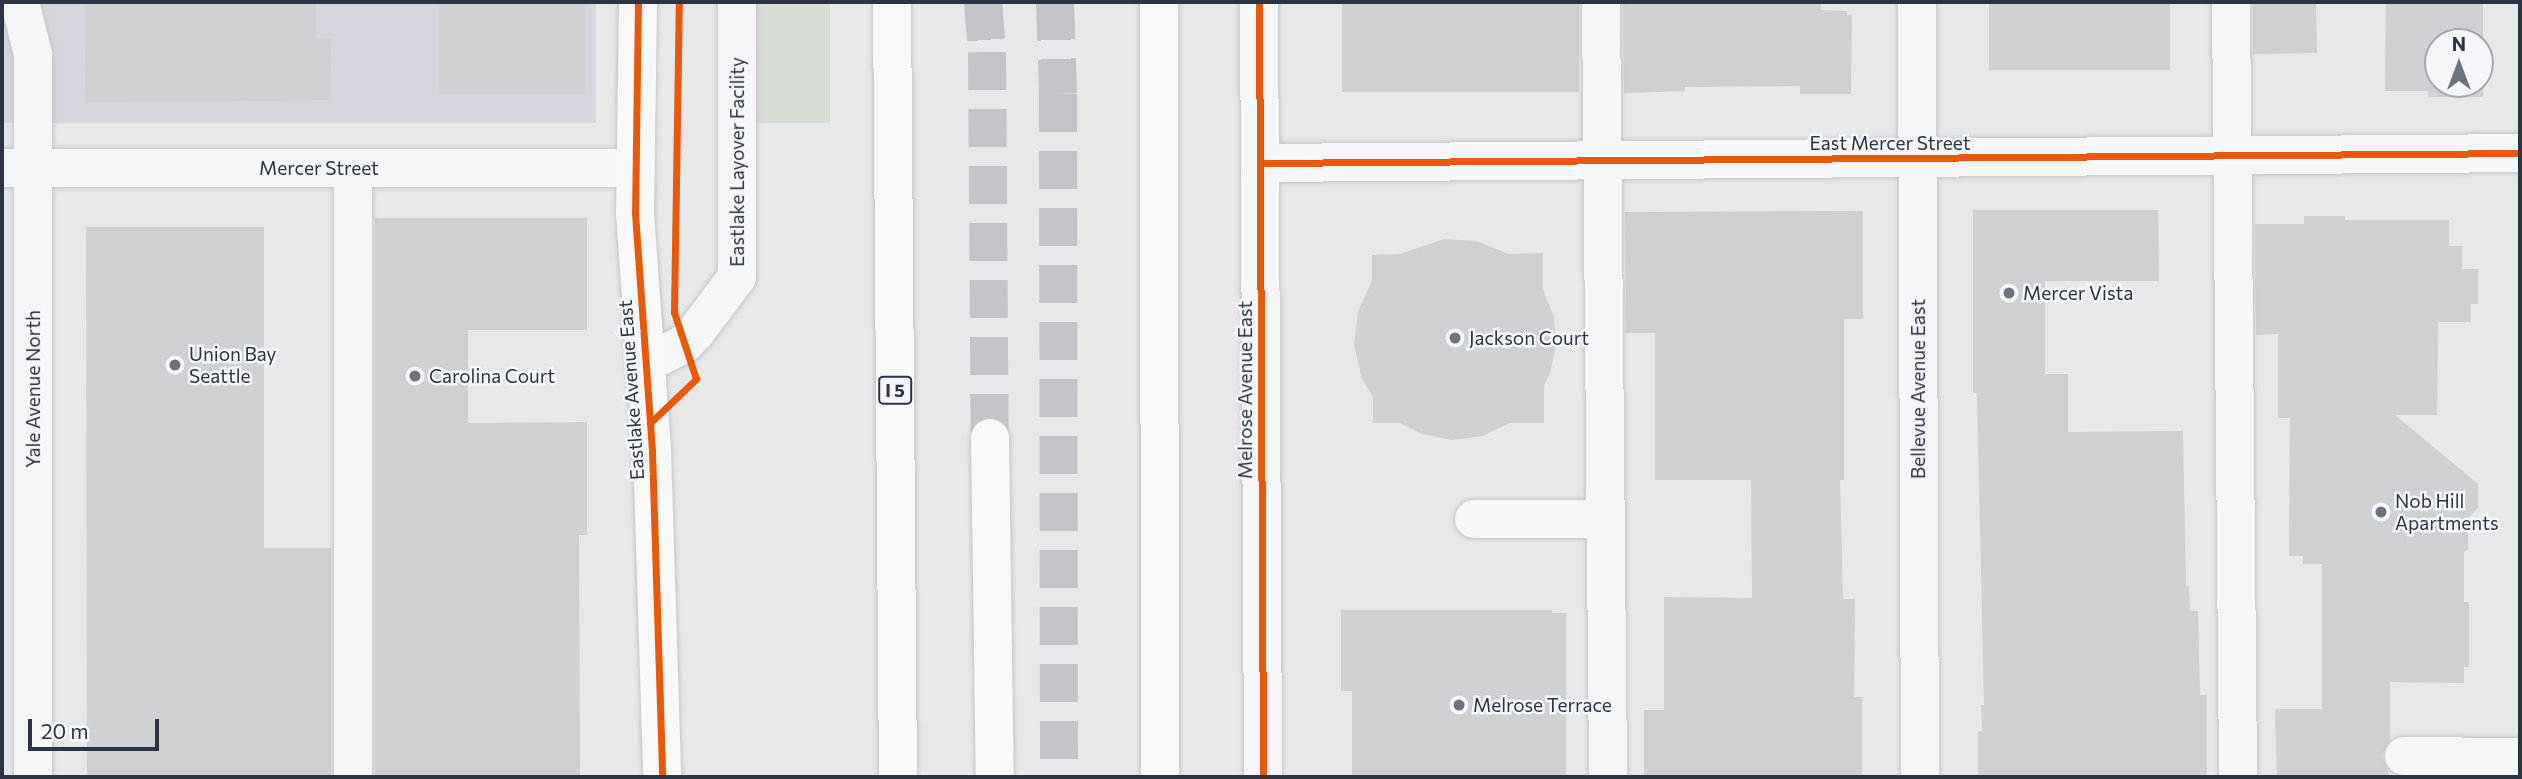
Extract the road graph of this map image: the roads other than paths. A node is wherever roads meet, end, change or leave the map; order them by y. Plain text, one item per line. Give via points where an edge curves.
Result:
1 (20, 2) edge
2 (638, 2) edge
3 (737, 2) edge
4 (892, 2) edge
5 (914, 2) edge
6 (1159, 2) edge
7 (1259, 2) edge
8 (1601, 2) edge
9 (1917, 2) edge
10 (2231, 2) edge
11 (2520, 153) edge
12 (2231, 155) junction
13 (1603, 158) junction
14 (1917, 159) junction
15 (1260, 163) junction
16 (17, 168) edge
17 (353, 168) junction
18 (635, 168) junction
19 (645, 364) junction
20 (989, 438) tunnel mouth
21 (1474, 519) dead end
22 (1606, 519) junction
23 (2404, 756) dead end
24 (2520, 757) edge
25 (33, 777) edge
26 (353, 777) edge
27 (662, 777) edge
28 (898, 777) edge
29 (915, 777) edge
30 (995, 777) edge
31 (1160, 777) edge
32 (1263, 777) edge
33 (1608, 777) edge
34 (1920, 777) edge
35 (2238, 777) edge

1 - 16 street, Yale Avenue North via 33,54
2 - 18 main road, Eastlake Avenue East
3 - 19 street, Eastlake Layover Facility via 737,277 684,344
4 - 28 main road, I 5
5 - 29 main road
6 - 31 main road
7 - 15 street, Melrose Avenue East
8 - 13 street
9 - 14 street, Bellevue Avenue East
10 - 12 street
11 - 12 street, East Mercer Street
12 - 14 street, East Mercer Street
12 - 35 street
13 - 14 street, East Mercer Street
13 - 15 street, East Mercer Street
13 - 22 street
14 - 34 street, Bellevue Avenue East
15 - 32 street, Melrose Avenue East
16 - 17 street, Mercer Street
16 - 25 street, Yale Avenue North
17 - 18 street, Mercer Street
17 - 26 street
18 - 19 main road, Eastlake Avenue East
19 - 27 main road, Eastlake Avenue East
20 - 30 main road
21 - 22 street
22 - 33 street
23 - 24 street

